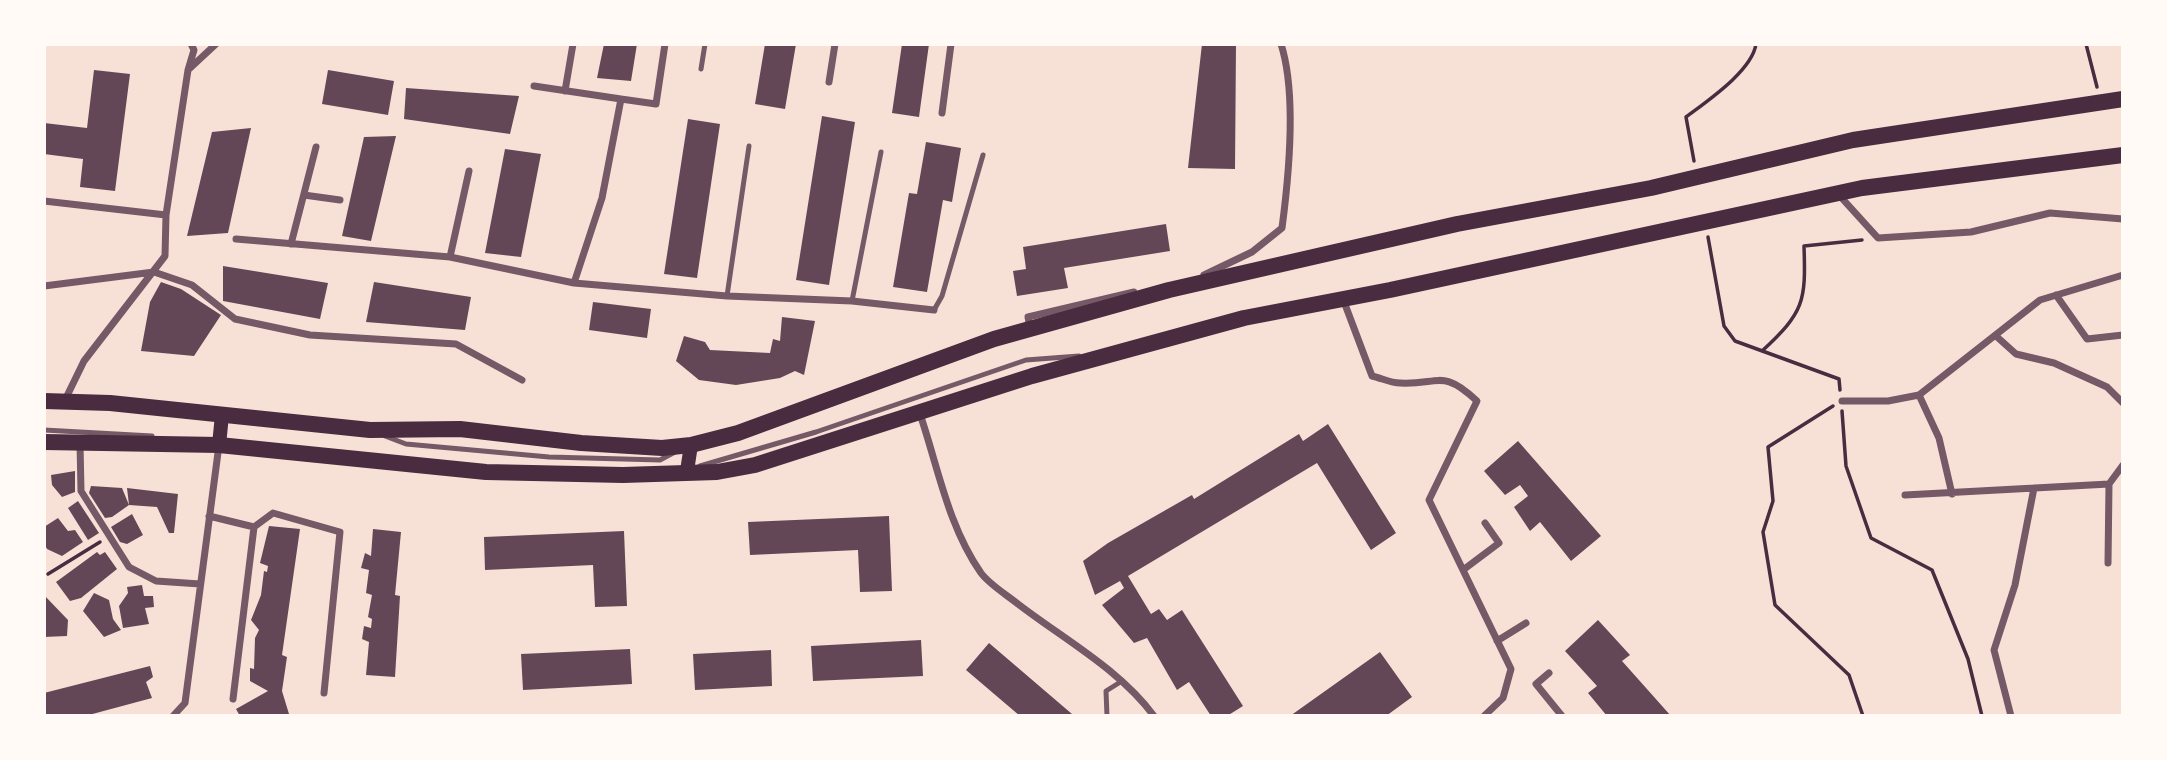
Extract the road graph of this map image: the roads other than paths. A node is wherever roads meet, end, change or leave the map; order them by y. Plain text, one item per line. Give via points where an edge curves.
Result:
1 (191, 44) edge
2 (216, 44) edge
3 (573, 44) edge
4 (665, 44) edge
5 (705, 44) edge
6 (835, 44) edge
7 (951, 44) edge
8 (1281, 44) edge
9 (701, 69) dead end
10 (188, 70) junction
11 (829, 82) dead end
12 (534, 86) dead end
13 (565, 91) junction
14 (621, 99) junction
15 (2123, 99) edge
16 (942, 113) dead end
17 (749, 146) dead end
18 (316, 147) dead end
19 (881, 152) dead end
20 (983, 155) dead end
21 (2123, 155) edge
22 (469, 171) dead end
23 (1837, 193) junction
24 (303, 195) junction
25 (340, 200) dead end
26 (44, 201) edge
27 (166, 215) junction
28 (2123, 219) edge
29 (236, 239) dead end
30 (290, 244) junction
31 (450, 257) junction
32 (154, 272) junction
33 (2123, 275) edge
34 (573, 283) junction
35 (44, 286) edge
36 (2056, 295) junction
37 (727, 296) junction
38 (1343, 299) junction
39 (852, 301) junction
40 (934, 310) joint
41 (1030, 330) junction
42 (2123, 335) edge
43 (1996, 336) junction
44 (1117, 353) junction
45 (522, 380) dead end
46 (1919, 395) junction
47 (44, 401) edge
48 (64, 401) junction
49 (1842, 401) road end
50 (2123, 403) edge
51 (920, 414) junction
52 (222, 415) junction
53 (44, 430) edge
54 (80, 440) junction
55 (44, 442) edge
56 (219, 445) junction
57 (691, 445) junction
58 (2123, 465) edge
59 (687, 471) junction
60 (2109, 484) junction
61 (2034, 488) junction
62 (1952, 494) junction
63 (1905, 495) dead end
64 (209, 516) junction
65 (1485, 523) dead end
66 (254, 527) junction
67 (2108, 563) dead end
68 (1463, 570) junction
69 (200, 584) junction
70 (1526, 623) dead end
71 (1497, 641) junction
72 (1549, 673) dead end
73 (1122, 681) junction
74 (324, 693) dead end
75 (233, 699) dead end
76 (173, 716) edge
77 (1107, 716) edge
78 (1154, 716) edge
79 (1484, 716) edge
80 (1562, 716) edge
81 (2011, 716) edge

1 - 10 street via 194,50
2 - 10 street
3 - 13 street
4 - 14 street via 656,104
5 - 9 lane
6 - 11 street
7 - 16 street
8 - 41 street via 1290,70 1282,228 1252,252 1205,275 1028,317
10 - 27 street
12 - 13 street
13 - 14 street
14 - 34 street via 602,198
15 - 41 main road via 1853,140 1651,188 1457,224 1169,290
17 - 37 lane
18 - 24 street
19 - 39 lane
20 - 40 lane
21 - 23 main road
22 - 31 street
23 - 28 street via 1878,239 1971,233 2050,213
23 - 38 main road
24 - 25 street
24 - 30 street
26 - 27 street
27 - 32 street via 166,256
29 - 30 street
30 - 31 street
31 - 34 street
32 - 35 street
32 - 45 street via 192,285 235,319 310,335 456,344
32 - 48 street via 84,360
33 - 36 street
34 - 37 street
36 - 42 street via 2087,339
36 - 43 street via 2040,300
37 - 39 street
38 - 44 main road via 1244,317
38 - 68 street via 1372,376 1399,383 1439,378 1461,386 1477,401 1429,500
39 - 40 street
41 - 57 main road via 738,433
43 - 46 street
43 - 50 street via 2016,354 2054,363 2096,382
44 - 51 main road
44 - 59 lane via 1027,360
46 - 49 street via 1888,401
46 - 62 street via 1939,438
47 - 48 main road
48 - 52 main road
51 - 59 main road via 755,465 718,472
51 - 73 street via 956,529 983,576
52 - 56 main road
52 - 57 main road via 370,430 460,429 581,443 662,448
53 - 56 lane
54 - 55 main road
54 - 56 main road
54 - 69 street via 81,491 129,567 156,581
56 - 59 main road via 486,472 623,475
56 - 64 street
57 - 59 main road
58 - 60 street
60 - 61 street
60 - 67 street
61 - 62 street
61 - 81 street via 2015,585 1994,650
62 - 63 street
64 - 66 street
64 - 69 street
65 - 68 street via 1499,544
66 - 74 street via 273,513 340,533
66 - 75 street
68 - 71 street
69 - 76 street via 185,703
70 - 71 street
71 - 79 street via 1511,669 1503,698
72 - 80 street via 1536,684
73 - 77 lane via 1106,691
73 - 78 street

